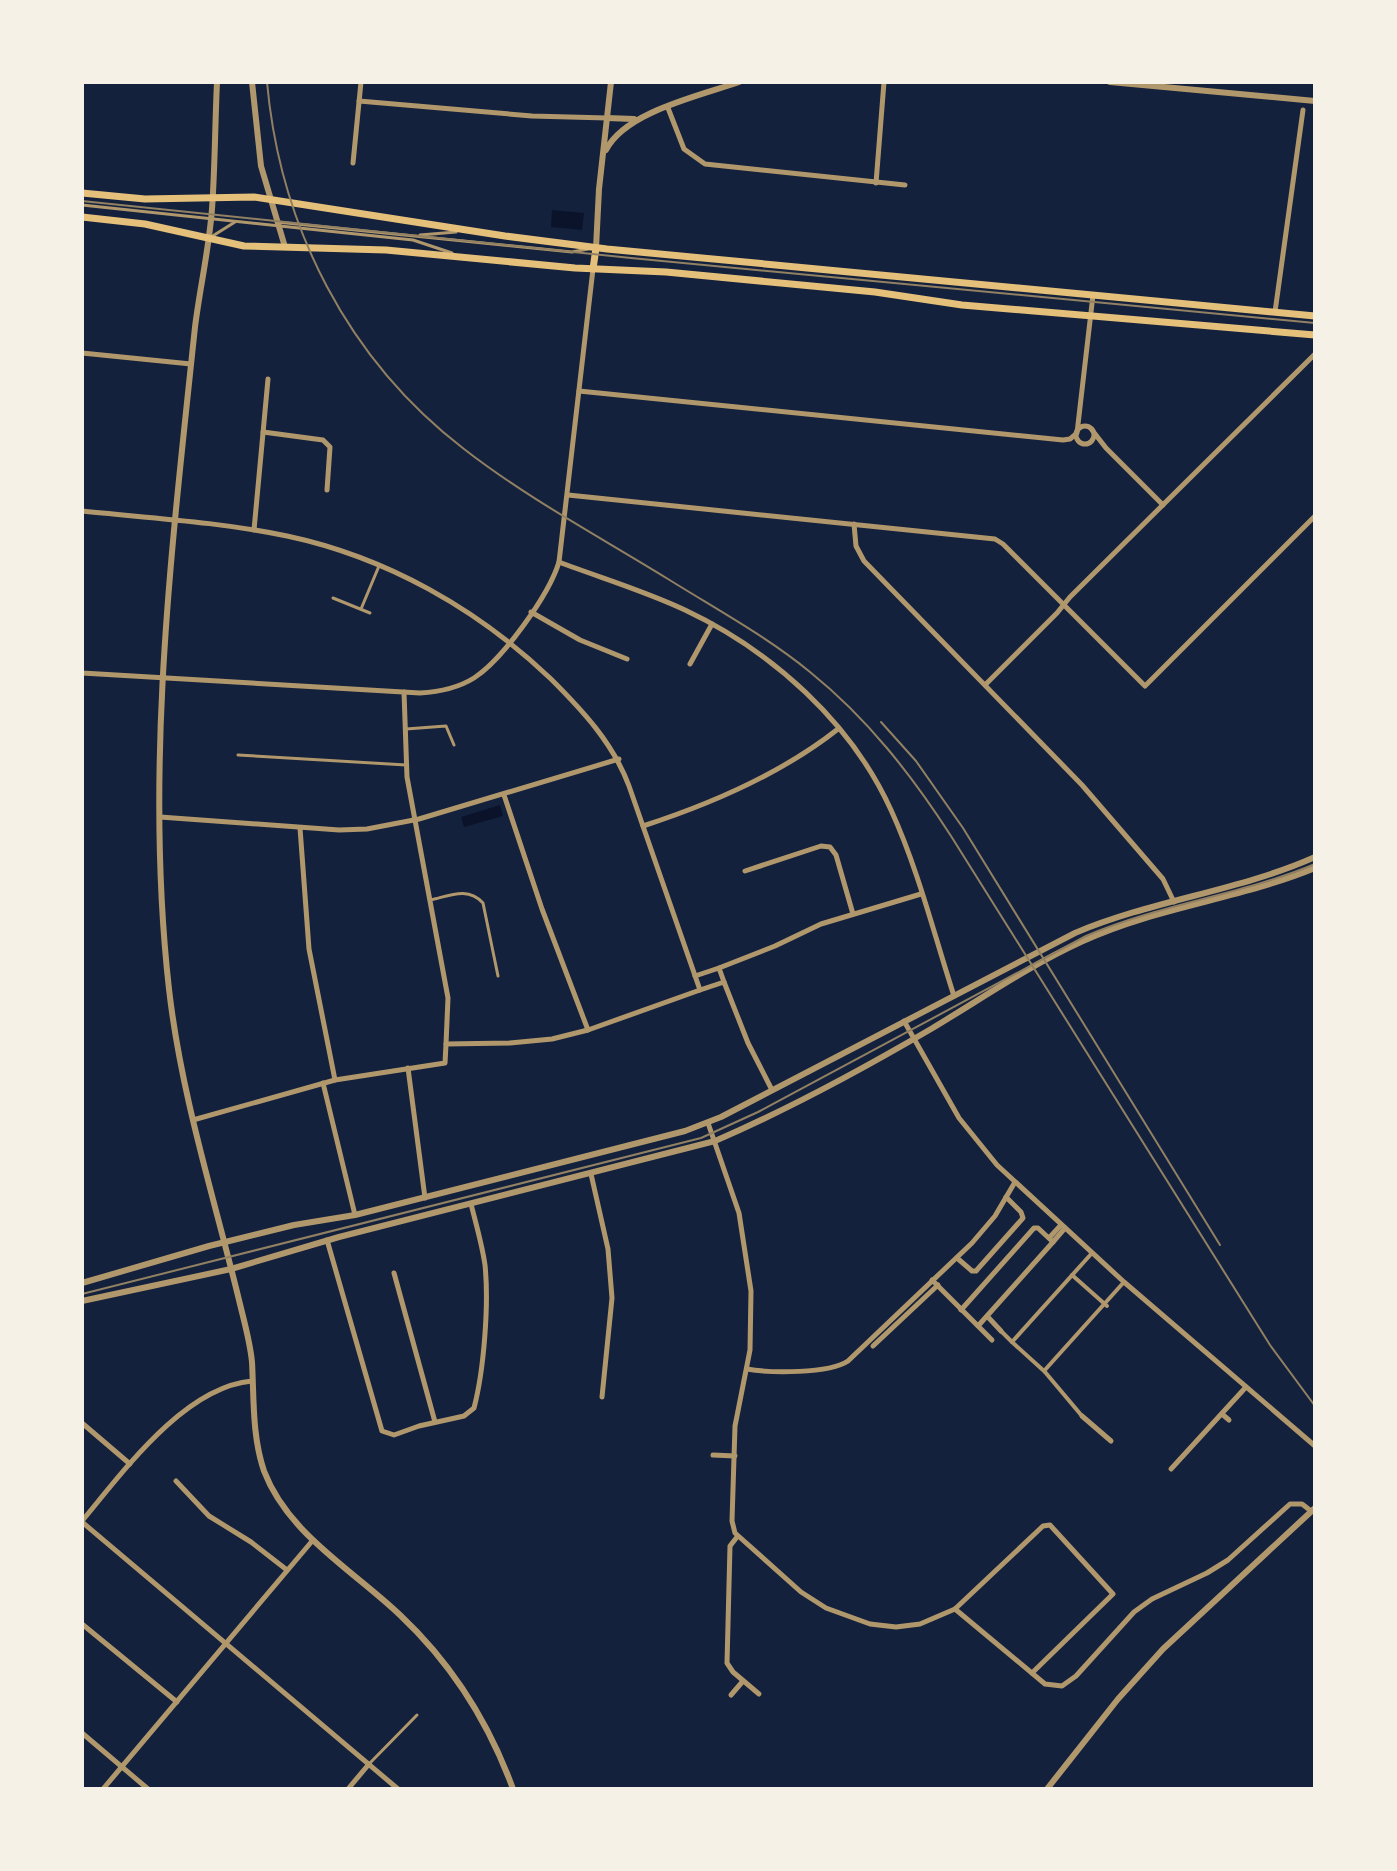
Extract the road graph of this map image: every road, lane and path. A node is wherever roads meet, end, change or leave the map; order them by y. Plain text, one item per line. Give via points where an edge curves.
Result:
1 (217, 82) edge
2 (252, 82) edge
3 (361, 82) edge
4 (611, 82) edge
5 (739, 82) edge
6 (884, 82) edge
7 (1110, 82) edge
8 (359, 101) junction
9 (1315, 101) edge
10 (668, 108) junction
11 (1303, 110) dead end
12 (641, 117) junction
13 (607, 118) junction
14 (602, 157) junction
15 (353, 163) dead end
16 (876, 183) junction
17 (905, 185) dead end
18 (82, 193) edge
19 (213, 197) junction
20 (263, 199) junction
21 (82, 205) edge
22 (82, 217) edge
23 (211, 219) junction
24 (236, 222) junction
25 (275, 224) junction
26 (316, 228) junction
27 (468, 231) junction
28 (406, 235) junction
29 (208, 239) junction
30 (282, 247) junction
31 (596, 248) junction
32 (463, 257) junction
33 (593, 269) junction
34 (1093, 294) junction
35 (1275, 312) junction
36 (1315, 316) edge
37 (1091, 317) junction
38 (1315, 335) edge
39 (82, 353) edge
40 (1315, 354) edge
41 (191, 364) junction
42 (268, 379) dead end
43 (579, 391) junction
44 (1081, 406) junction
45 (1090, 428) junction
46 (263, 432) junction
47 (1077, 433) junction
48 (1085, 444) junction
49 (1106, 448) junction
50 (327, 490) dead end
51 (568, 495) junction
52 (1163, 505) junction
53 (82, 511) edge
54 (1315, 516) edge
55 (176, 520) junction
56 (854, 523) junction
57 (254, 530) junction
58 (559, 562) junction
59 (379, 566) junction
60 (333, 598) dead end
61 (1064, 605) junction
62 (361, 609) junction
63 (531, 612) junction
64 (370, 613) dead end
65 (712, 624) junction
66 (510, 642) junction
67 (627, 659) dead end
68 (690, 664) dead end
69 (82, 673) edge
70 (162, 677) junction
71 (986, 684) junction
72 (404, 692) junction
73 (405, 729) junction
74 (838, 729) junction
75 (454, 745) dead end
76 (238, 755) dead end
77 (619, 759) junction
78 (406, 765) junction
79 (504, 795) junction
80 (160, 817) junction
81 (415, 820) junction
82 (643, 826) junction
83 (300, 828) junction
84 (1315, 857) edge
85 (1315, 868) edge
86 (745, 871) dead end
87 (921, 894) junction
88 (430, 900) junction
89 (1174, 900) junction
90 (1176, 911) junction
91 (853, 914) junction
92 (719, 968) junction
93 (498, 976) dead end
94 (695, 976) junction
95 (724, 982) junction
96 (700, 990) junction
97 (954, 996) junction
98 (903, 1020) junction
99 (588, 1030) junction
100 (913, 1039) junction
101 (446, 1044) junction
102 (408, 1068) junction
103 (335, 1080) junction
104 (323, 1083) junction
105 (772, 1090) junction
106 (193, 1120) junction
107 (708, 1123) junction
108 (715, 1141) junction
109 (591, 1174) junction
110 (1015, 1182) junction
111 (1006, 1197) junction
112 (425, 1198) junction
113 (471, 1204) junction
114 (355, 1215) junction
115 (1063, 1227) junction
116 (327, 1240) junction
117 (1051, 1240) junction
118 (225, 1242) junction
119 (1092, 1253) junction
120 (957, 1258) junction
121 (231, 1269) junction
122 (394, 1273) dead end
123 (1072, 1275) junction
124 (932, 1280) junction
125 (1124, 1282) junction
126 (82, 1283) edge
127 (938, 1285) junction
128 (82, 1301) edge
129 (1106, 1305) junction
130 (961, 1310) junction
131 (987, 1316) junction
132 (978, 1326) junction
133 (1001, 1331) joint
134 (992, 1340) dead end
135 (1012, 1342) junction
136 (873, 1346) dead end
137 (747, 1369) junction
138 (1044, 1371) junction
139 (252, 1381) junction
140 (1246, 1387) junction
141 (602, 1397) dead end
142 (1222, 1414) junction
143 (1082, 1416) joint
144 (1229, 1420) dead end
145 (435, 1422) junction
146 (82, 1423) edge
147 (1111, 1441) dead end
148 (1315, 1446) edge
149 (735, 1452) junction
150 (713, 1455) dead end
151 (130, 1464) junction
152 (1171, 1469) dead end
153 (176, 1481) dead end
154 (1313, 1510) edge
155 (82, 1521) edge
156 (737, 1537) junction
157 (313, 1540) junction
158 (287, 1570) junction
159 (955, 1609) junction
160 (82, 1624) edge
161 (225, 1644) junction
162 (1032, 1673) junction
163 (743, 1681) junction
164 (759, 1694) dead end
165 (731, 1695) dead end
166 (177, 1702) junction
167 (417, 1715) dead end
168 (82, 1733) edge
169 (369, 1764) junction
170 (122, 1767) junction
171 (103, 1789) edge
172 (148, 1789) edge
173 (348, 1789) edge
174 (398, 1789) edge
175 (513, 1789) edge
176 (1047, 1789) edge

1 - 19 street
2 - 20 street
3 - 8 street
4 - 13 street
5 - 10 street
6 - 16 street
7 - 9 street
8 - 13 street
8 - 15 street
10 - 12 street
10 - 16 street via 682,147 705,164
11 - 35 street
12 - 13 street
12 - 14 street via 615,136
13 - 14 street
14 - 31 street
16 - 17 street
18 - 19 main road
19 - 20 main road
19 - 23 street
20 - 25 street
20 - 27 main road
21 - 23 lane
22 - 29 main road
23 - 24 lane
23 - 29 street
24 - 25 lane
24 - 29 lane
25 - 26 lane
25 - 30 street
26 - 28 lane
26 - 32 lane via 415,241
27 - 28 lane
27 - 31 main road
28 - 31 lane via 572,252
29 - 30 main road
29 - 41 street
30 - 32 main road
31 - 33 main road
31 - 34 main road
32 - 33 main road
33 - 37 main road via 875,292
33 - 43 street
34 - 35 main road
34 - 37 street
35 - 36 main road
37 - 38 main road
37 - 44 street
39 - 41 street
40 - 52 street
41 - 55 street
42 - 46 street
43 - 47 street via 1063,440
43 - 51 street
44 - 45 street
44 - 47 street
45 - 47 street
45 - 48 street via 1093,437
45 - 49 street
46 - 50 street via 328,443
46 - 57 street
47 - 48 street
48 - 49 street
49 - 52 street
51 - 56 street
51 - 58 street
52 - 61 street
53 - 55 street
54 - 61 street via 1145,686
55 - 57 street
55 - 70 street
56 - 61 street via 995,539
56 - 71 street via 864,561
57 - 59 street via 305,540
58 - 63 street
58 - 65 street
59 - 62 lane
59 - 66 street via 429,589
60 - 62 lane
61 - 71 street
62 - 64 lane
63 - 66 street
63 - 67 street
65 - 68 street
65 - 74 street via 791,678
66 - 72 street via 464,683
66 - 77 street via 567,695
69 - 70 street
70 - 72 street
70 - 80 street
71 - 89 street via 1098,802 1163,879
72 - 73 street
73 - 75 lane via 446,726
73 - 78 street
74 - 82 street via 786,765
74 - 87 street via 885,797
76 - 78 lane
77 - 79 street
77 - 82 street
78 - 81 street
79 - 81 street
79 - 99 street
80 - 83 street
80 - 106 street via 169,989
81 - 83 street via 358,830
81 - 88 street
82 - 94 street
83 - 103 street via 309,949
84 - 89 street
85 - 90 street
86 - 91 street via 830,847
87 - 91 street
87 - 97 street
88 - 93 lane via 464,892 483,903
88 - 101 street via 448,998
89 - 90 street
89 - 97 street via 1075,933
90 - 100 street via 1079,942
91 - 92 street
92 - 94 street
92 - 95 street
94 - 96 street
95 - 96 street
95 - 105 street
96 - 99 street
97 - 98 street
98 - 100 street
98 - 105 street
99 - 101 street via 539,1041
100 - 108 street
100 - 110 street via 964,1125
101 - 102 street via 445,1063
102 - 103 street
102 - 112 street
103 - 104 street
104 - 106 street
104 - 114 street
105 - 107 street
106 - 118 street
107 - 108 street
107 - 112 street
108 - 109 street
108 - 137 street via 739,1213 748,1262 752,1318
109 - 113 street
109 - 141 street via 608,1249 612,1298
110 - 111 street
110 - 115 street
111 - 120 street
111 - 120 street via 1023,1214 1021,1220 976,1271
112 - 114 street
113 - 116 street
113 - 145 street via 486,1278 476,1403 469,1415
114 - 118 street
115 - 117 street
115 - 119 street
116 - 121 street
116 - 145 street via 382,1431 394,1435
117 - 130 street via 1034,1228
117 - 131 street
118 - 121 street
118 - 126 street
119 - 123 street
119 - 125 street
120 - 124 street
121 - 128 street
121 - 139 street via 250,1347
122 - 145 street
123 - 129 street
123 - 135 street
124 - 127 street
124 - 137 street via 842,1365 777,1373
125 - 129 street
125 - 140 street
127 - 130 street
127 - 136 street
129 - 138 street
130 - 132 street
131 - 132 street
131 - 133 street
132 - 134 street
133 - 135 street
135 - 138 street
137 - 149 street
138 - 143 street
139 - 151 street via 186,1411
139 - 157 street via 264,1470 284,1507
140 - 142 street
140 - 148 street
142 - 144 street
142 - 152 street
143 - 147 street
146 - 151 street
149 - 150 street
149 - 156 street via 732,1521
151 - 155 street
153 - 158 street via 209,1516
154 - 162 street via 1290,1504 1228,1560 1143,1605 1069,1683 1051,1686
154 - 176 street via 1171,1640
155 - 161 street
156 - 159 street via 811,1598 857,1620 911,1625
156 - 163 street via 730,1546 726,1659
157 - 158 street
157 - 175 street via 395,1609 446,1665 485,1726
158 - 161 street
159 - 162 street
159 - 162 street via 1050,1525 1113,1594
160 - 166 street
161 - 166 street
161 - 169 street
163 - 164 street
163 - 165 street
166 - 170 street
167 - 169 lane
168 - 170 street
169 - 173 street
169 - 174 street
170 - 171 street
170 - 172 street

